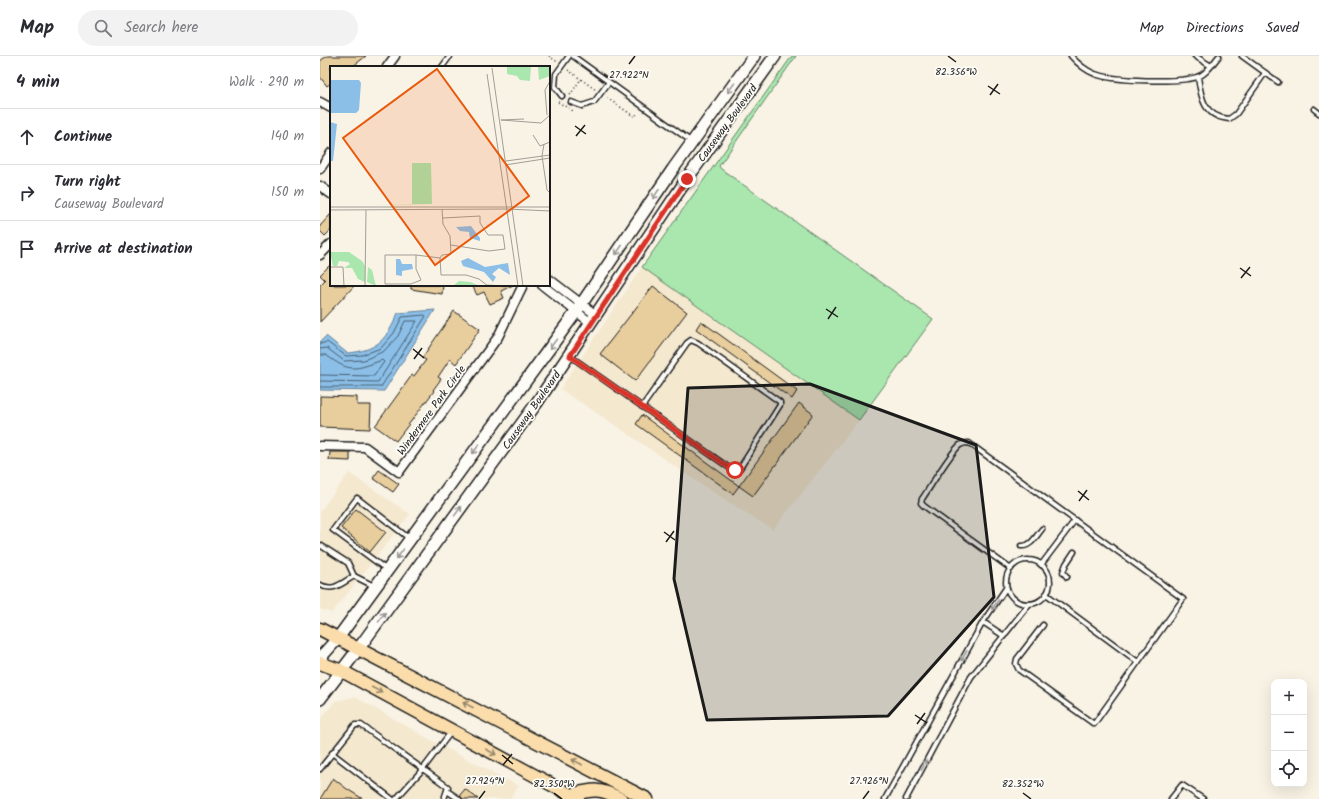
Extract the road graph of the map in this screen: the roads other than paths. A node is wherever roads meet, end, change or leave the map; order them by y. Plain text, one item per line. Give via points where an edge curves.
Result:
1 (395, 56) edge
2 (450, 56) edge
3 (569, 56) edge
4 (573, 56) edge
5 (754, 56) edge
6 (775, 56) edge
7 (1071, 56) edge
8 (1195, 56) edge
9 (1219, 56) edge
10 (1242, 56) edge
11 (388, 66) edge
12 (443, 66) edge
13 (1211, 66) junction
14 (1265, 73) junction
15 (1198, 77) junction
16 (609, 82) junction
17 (1278, 82) dead end
18 (562, 96) dead end
19 (320, 102) edge
20 (570, 102) dead end
21 (330, 107) edge
22 (1314, 109) dead end
23 (1319, 113) edge
24 (692, 142) junction
25 (330, 154) edge
26 (320, 169) edge
27 (320, 186) edge
28 (330, 193) edge
29 (330, 245) edge
30 (320, 255) edge
31 (550, 280) edge
32 (523, 286) edge
33 (544, 286) edge
34 (579, 308) junction
35 (593, 319) junction
36 (570, 356) junction
37 (642, 407) junction
38 (320, 446) edge
39 (1075, 520) junction
40 (1042, 529) dead end
41 (411, 539) junction
42 (320, 545) edge
43 (1021, 546) dead end
44 (1074, 552) dead end
45 (1041, 565) junction
46 (1011, 568) junction
47 (388, 571) junction
48 (354, 576) junction
49 (1067, 577) dead end
50 (320, 585) edge
51 (376, 587) junction
52 (1006, 588) junction
53 (1046, 594) junction
54 (1029, 604) junction
55 (983, 622) junction
56 (1043, 624) dead end
57 (320, 629) edge
58 (1004, 636) junction
59 (338, 638) junction
60 (359, 648) junction
61 (320, 658) edge
62 (1138, 662) junction
63 (320, 663) edge
64 (342, 671) junction
65 (320, 699) edge
66 (452, 731) junction
67 (332, 753) junction
68 (320, 769) edge
69 (423, 769) junction
70 (447, 791) junction
71 (573, 798) edge
72 (392, 799) edge
73 (396, 799) edge
74 (444, 799) edge
75 (459, 799) edge
76 (621, 799) edge
77 (647, 799) edge
78 (886, 799) edge
79 (906, 799) edge
80 (1171, 799) edge
81 (1203, 799) edge

1 - 11 street
2 - 12 lane
3 - 18 lane via 556,74 555,86
4 - 16 lane
5 -> 24 main road, Causeway Boulevard
6 - 35 main road, Causeway Boulevard via 689,176
7 - 15 lane via 1081,67 1096,75 1129,79 1182,80
8 - 13 lane
9 - 13 lane
10 - 14 lane
13 - 15 lane
14 - 15 lane via 1236,114 1229,119 1219,118 1204,105
14 - 17 lane
16 - 20 lane via 594,102 582,106
16 - 24 lane
19 - 21 street
22 - 23 lane
24 -> 34 main road, Causeway Boulevard
25 - 26 street
27 - 28 street
29 - 30 street
31 - 34 street
32 - 38 street, Windermere Park Circle via 498,337 399,472 365,447
33 - 34 street
34 - 35 street
34 -> 41 main road, Causeway Boulevard
35 - 36 main road, Causeway Boulevard
36 - 37 lane
60 -> 36 main road, Causeway Boulevard
37 - 37 lane via 735,470 740,468 780,402 696,341 691,340
39 - 45 lane
39 - 46 lane via 969,443 960,446 921,503
39 - 62 lane via 1183,599
40 - 43 lane via 1030,544 1026,547
41 -> 47 main road, Causeway Boulevard
41 - 47 lane via 357,498 333,530
42 - 48 lane via 348,562
44 - 49 lane via 1066,564 1064,572
45 - 46 lane via 1025,561
45 - 53 lane via 1049,579
46 - 52 lane via 1007,574
47 - 51 main road, Causeway Boulevard
48 - 50 lane via 338,587
48 - 51 lane
51 - 59 main road, Causeway Boulevard
52 - 54 lane via 1015,600
52 -> 55 lane
53 - 54 lane via 1040,600
53 - 62 lane
54 - 58 lane
55 - 58 lane
55 -> 78 lane
56 - 62 lane via 1017,659 1019,670 1094,724
57 - 59 main road
79 -> 58 lane via 971,677
59 - 60 main road
59 - 61 main road, Causeway Boulevard
60 - 64 main road, Causeway Boulevard
77 -> 60 main road
63 - 64 main road
64 - 65 main road, Causeway Boulevard
64 -> 66 main road
66 - 69 lane
66 -> 71 main road
67 - 68 lane
67 - 69 lane via 355,724 361,725
67 - 72 lane
69 - 70 lane via 448,788
69 - 73 lane
70 - 74 lane
70 - 75 lane
71 - 76 main road via 596,790
80 - 81 lane via 1182,785

